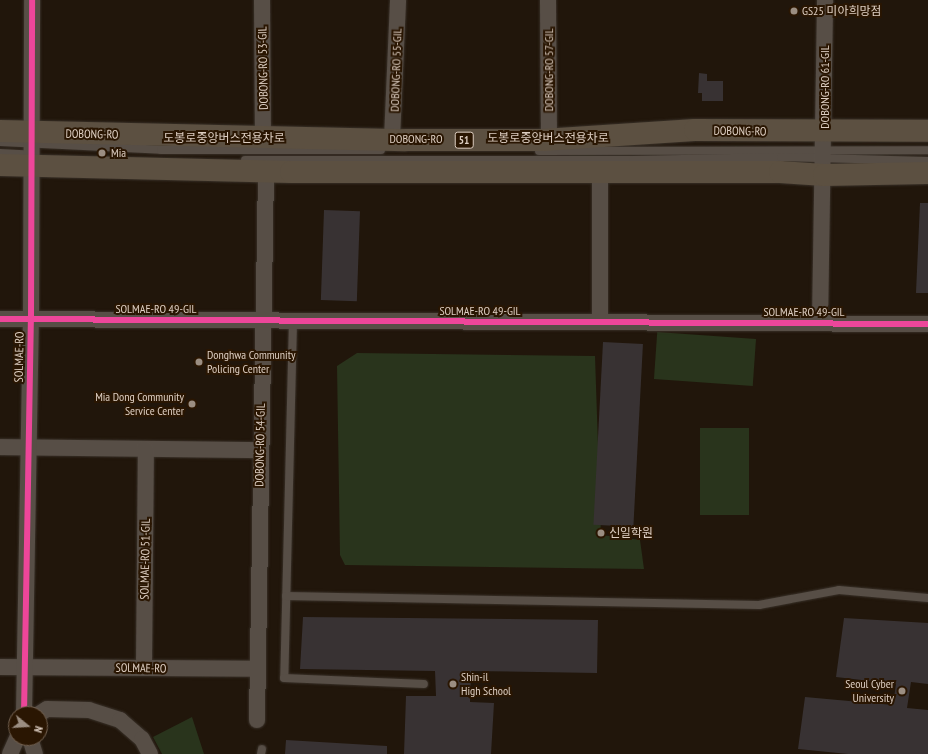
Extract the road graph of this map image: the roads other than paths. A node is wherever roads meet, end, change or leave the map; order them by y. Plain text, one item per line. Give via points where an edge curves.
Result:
1 (32, 0) edge
2 (262, 0) edge
3 (398, 0) edge
4 (548, 0) edge
5 (825, 0) edge
6 (0, 131) edge
7 (928, 131) edge
8 (81, 134) junction
9 (618, 135) junction
10 (236, 136) junction
11 (263, 136) junction
12 (366, 139) junction
13 (549, 140) junction
14 (0, 142) edge
15 (392, 145) junction
16 (33, 150) junction
17 (161, 150) junction
18 (180, 150) junction
19 (472, 150) dead end
20 (928, 150) edge
21 (0, 153) edge
22 (824, 153) junction
23 (61, 157) dead end
24 (113, 158) dead end
25 (142, 158) dead end
26 (216, 159) dead end
27 (239, 160) dead end
28 (928, 161) edge
29 (0, 165) edge
30 (266, 171) junction
31 (928, 172) edge
32 (600, 173) junction
33 (0, 319) edge
34 (31, 319) junction
35 (262, 320) junction
36 (293, 321) junction
37 (600, 322) junction
38 (820, 323) junction
39 (928, 324) edge
40 (0, 447) edge
41 (29, 448) junction
42 (146, 449) junction
43 (260, 450) junction
44 (286, 596) junction
45 (928, 598) edge
46 (0, 667) edge
47 (25, 667) junction
48 (144, 668) junction
49 (257, 669) junction
50 (424, 684) dead end
51 (24, 706) edge
52 (48, 709) edge
53 (256, 720) dead end
54 (150, 754) edge

1 - 16 street, SOLMAE-RO
2 - 11 street, DOBONG-RO 53-GIL
3 - 15 street, DOBONG-RO 55-GIL
4 - 13 street, DOBONG-RO 57-GIL
5 - 22 street, DOBONG-RO 61-GIL
6 - 16 main road, DOBONG-RO / 51
7 - 22 main road, DOBONG-RO / 51
8 - 10 main road, DOBONG-RO / 51
8 - 16 main road, DOBONG-RO / 51
8 - 17 lane
9 - 13 main road, DOBONG-RO / 51
9 - 22 main road, DOBONG-RO / 51 via 696,130
9 - 22 lane, 도봉로중앙버스전용차로 via 528,150
10 - 11 main road, DOBONG-RO / 51
10 - 18 lane
11 - 12 main road, DOBONG-RO / 51
12 - 15 main road, DOBONG-RO / 51
12 - 19 lane
13 - 15 main road, DOBONG-RO / 51
14 - 16 lane, 도봉로중앙버스전용차로
15 - 18 lane, 도봉로중앙버스전용차로
16 - 17 lane, 도봉로중앙버스전용차로
16 - 21 lane
16 - 29 main road, DOBONG-RO / 51
16 - 30 main road, DOBONG-RO / 51
16 - 34 street, SOLMAE-RO
17 - 18 lane, 도봉로중앙버스전용차로
20 - 22 lane, 도봉로중앙버스전용차로
22 - 27 lane
22 - 28 lane
22 - 31 main road, DOBONG-RO / 51
22 - 32 main road, DOBONG-RO / 51 via 780,172
22 - 38 street
23 - 24 lane
25 - 26 lane
30 - 32 main road, DOBONG-RO / 51
30 - 35 street, DOBONG-RO 54-GIL
32 - 37 street
33 - 34 street, SOLMAE-RO 49-GIL
34 - 35 street, SOLMAE-RO 49-GIL
34 - 41 street, SOLMAE-RO
35 - 36 street, SOLMAE-RO 49-GIL
35 - 43 street, DOBONG-RO 54-GIL
36 - 37 street, SOLMAE-RO 49-GIL
36 - 44 lane
37 - 38 street, SOLMAE-RO 49-GIL
38 - 39 street, SOLMAE-RO 49-GIL
40 - 41 street
41 - 42 street
41 - 47 street, SOLMAE-RO
42 - 43 street
42 - 48 street, SOLMAE-RO 51-GIL
43 - 49 street, DOBONG-RO 54-GIL
44 - 45 lane via 758,605 839,590
44 - 50 lane via 284,678
46 - 47 street
47 - 48 street, SOLMAE-RO
47 - 51 street, SOLMAE-RO
48 - 49 street, SOLMAE-RO
49 - 53 street, DOBONG-RO 54-GIL
52 - 54 street via 89,710 120,720 142,739

